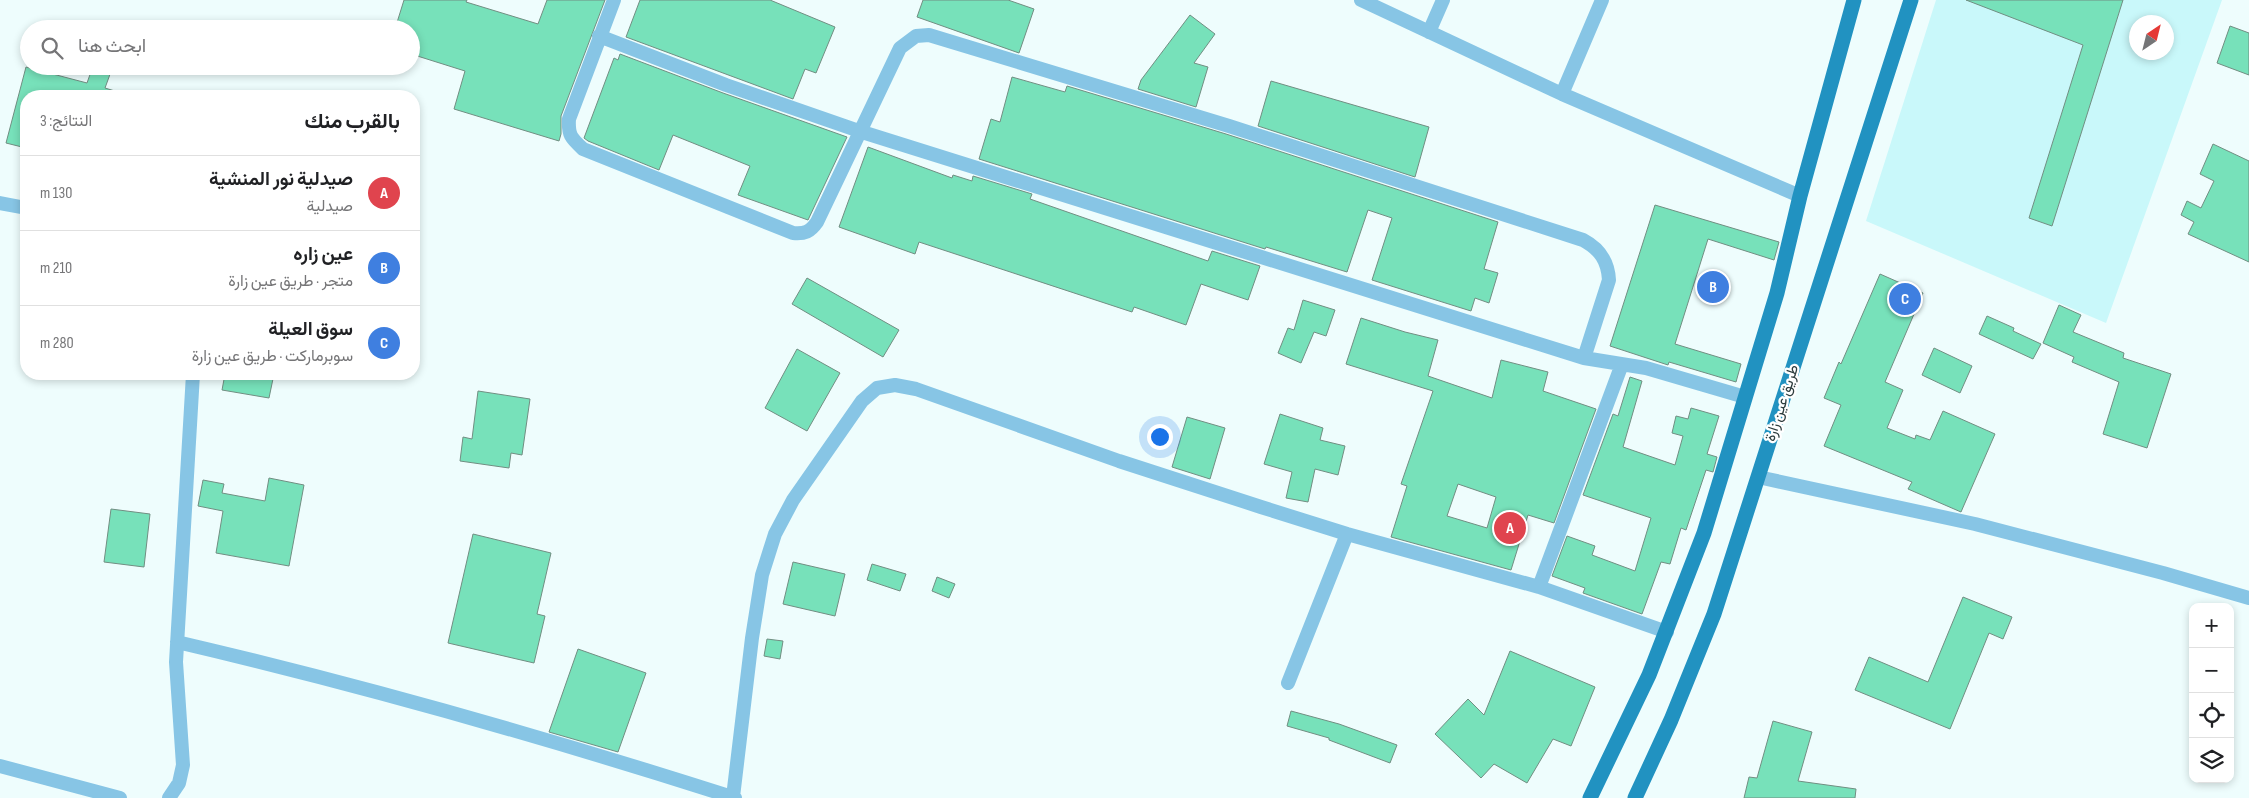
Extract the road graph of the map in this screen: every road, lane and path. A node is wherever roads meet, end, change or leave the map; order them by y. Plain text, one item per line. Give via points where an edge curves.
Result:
1 (614, 0) edge
2 (1361, 0) edge
3 (1443, 0) edge
4 (1602, 0) edge
5 (1854, 0) edge
6 (1911, 0) edge
7 (1429, 32) junction
8 (599, 36) junction
9 (1562, 94) junction
10 (862, 132) junction
11 (1800, 196) junction
12 (0, 203) edge
13 (20, 207) edge
14 (1584, 358) junction
15 (1622, 364) junction
16 (193, 380) edge
17 (1745, 397) junction
18 (1758, 478) junction
19 (1347, 534) junction
20 (1539, 587) junction
21 (2249, 598) edge
22 (1667, 632) junction
23 (177, 642) junction
24 (1288, 683) dead end
25 (0, 766) edge
26 (120, 798) edge
27 (169, 798) edge
28 (734, 798) edge
29 (1590, 798) edge
30 (1635, 798) edge

1 - 8 street
2 - 7 street
3 - 7 street
4 - 9 street
5 - 11 main road
6 - 18 main road, طريق عين زارة
7 - 9 street
8 - 10 street
8 - 10 street via 569,118 568,132 574,141 583,149 793,234 803,234 818,222
9 - 11 street
10 - 14 street
10 - 14 street via 900,48 922,34 1219,123 1591,244 1606,263 1609,280
11 - 17 main road
12 - 13 street
14 - 15 street
15 - 17 street
15 - 20 street
16 - 23 street
17 - 22 main road via 1704,533
18 - 21 street via 1975,524
18 - 30 main road, طريق عين زارة via 1695,664
19 - 20 street
19 - 24 street
19 - 28 street via 1119,461 916,389 895,385 877,388 862,401 826,450 792,500 774,534 762,575 752,638
20 - 22 street
22 - 29 main road via 1630,719
23 - 27 street via 176,684 183,765 179,783
23 - 28 street via 366,689
25 - 26 street

